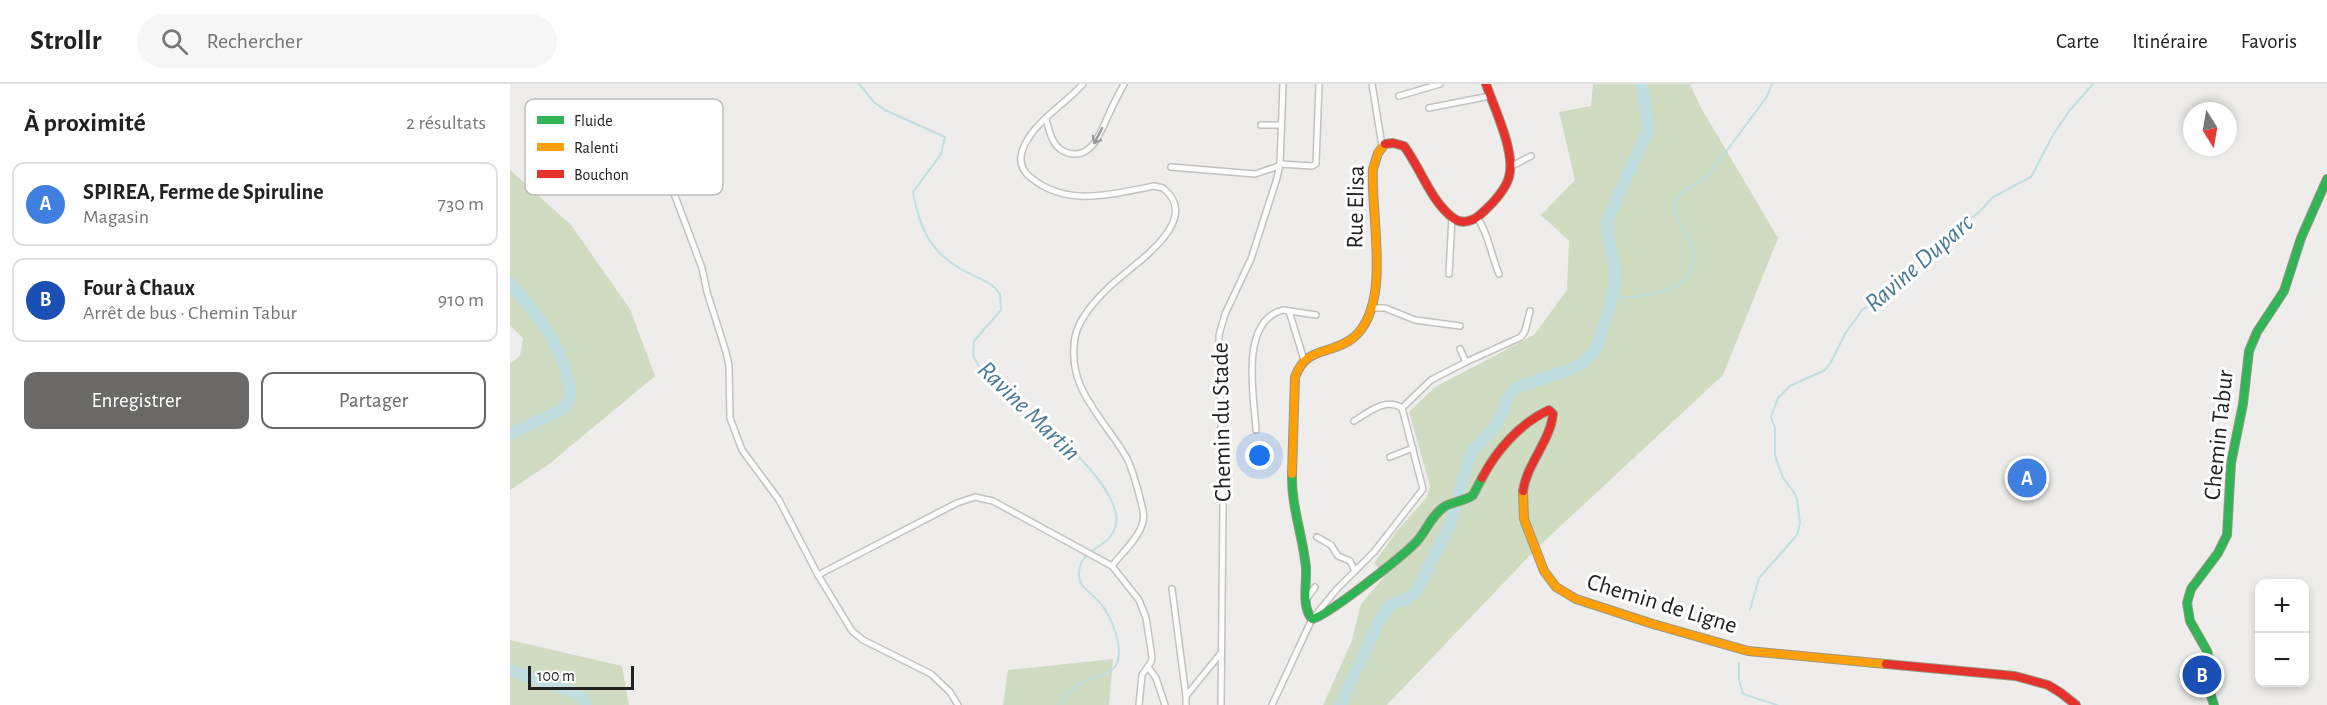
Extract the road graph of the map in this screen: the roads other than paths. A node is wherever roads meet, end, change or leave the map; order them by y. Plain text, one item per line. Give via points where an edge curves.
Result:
1 (1083, 84) edge
2 (1124, 84) edge
3 (1282, 84) edge
4 (1319, 84) edge
5 (1371, 84) edge
6 (1440, 84) edge
7 (1486, 84) edge
8 (1399, 96) dead end
9 (1490, 96) junction
10 (1429, 108) dead end
11 (1046, 119) junction
12 (1262, 125) dead end
13 (1281, 125) junction
14 (1382, 146) junction
15 (1531, 156) dead end
16 (1280, 165) junction
17 (1171, 167) dead end
18 (1510, 167) junction
19 (2327, 179) edge
20 (675, 195) edge
21 (1452, 217) junction
22 (1477, 218) junction
23 (1499, 273) dead end
24 (1449, 274) dead end
25 (1372, 308) junction
26 (1289, 311) junction
27 (1530, 311) dead end
28 (1316, 315) dead end
29 (1460, 326) dead end
30 (1460, 349) dead end
31 (1304, 360) junction
32 (1467, 362) junction
33 (1402, 408) junction
34 (1354, 421) dead end
35 (1256, 430) dead end
36 (1413, 447) junction
37 (1390, 457) dead end
38 (1317, 537) dead end
39 (1112, 566) junction
40 (1355, 571) junction
41 (819, 574) junction
42 (1315, 587) dead end
43 (1172, 589) dead end
44 (1306, 600) junction
45 (1312, 619) junction
46 (1221, 653) junction
47 (1148, 667) junction
48 (1186, 696) junction
49 (2211, 696) junction
50 (958, 705) edge
51 (1139, 705) edge
52 (1165, 705) edge
53 (1186, 705) edge
54 (1221, 705) edge
55 (1272, 705) edge
56 (2076, 705) edge
57 (2208, 705) edge
58 (2214, 705) edge

1 - 11 street
2 -> 11 street via 1097,140 1088,150 1065,152 1056,145
3 - 13 street, Chemin du Stade
4 - 16 street via 1316,164
5 - 14 street
6 - 8 street
7 - 9 street
9 - 10 street
9 - 18 street
11 - 39 street via 1026,142 1021,157 1024,172 1031,178 1059,193 1081,197 1163,188 1174,201 1176,212 1173,224 1158,245 1109,287 1076,333 1072,360 1076,373 1091,407 1127,458 1143,509 1139,531
12 - 13 street
13 - 16 street, Chemin du Stade
14 - 21 street, Rue Elisa via 1389,142 1404,146
14 - 25 street, Rue Elisa via 1373,177
15 - 18 street
16 - 17 street via 1255,174
16 - 46 street, Chemin du Stade via 1251,259 1219,335
18 - 22 street via 1500,193
19 - 49 street, Chemin Tabur via 2301,238 2284,291 2249,351 2231,463 2228,535 2191,590 2187,603 2190,621 2211,666
20 - 41 street via 702,268 726,352 730,418 736,436 753,467 779,500
21 - 22 street via 1464,222
21 - 24 street
22 - 23 street
25 - 29 street via 1385,308 1429,323
25 - 31 street, Rue Elisa via 1364,326 1348,342
26 - 28 street
26 - 31 street
26 - 35 street via 1274,314 1263,326 1251,353
27 - 32 street via 1521,337
30 - 32 street
31 - 44 street via 1290,394 1292,485 1306,569
32 - 33 street via 1431,380
33 - 34 street via 1390,403 1381,405
33 - 36 street
36 - 37 street
36 - 40 street via 1423,489
38 - 40 street via 1331,545 1338,556 1350,561
39 - 41 street via 993,501 975,498 957,503
39 - 47 street via 1139,600 1146,618 1152,657
40 - 45 street
41 - 50 street via 852,631 931,674
42 - 44 street
43 - 48 street
44 - 45 street
45 - 55 street
45 - 56 street, Chemin de Ligne via 1332,609 1417,541 1445,506 1473,495 1494,455 1535,416 1549,410 1553,414 1552,424 1525,477 1524,519 1544,571 1556,587 1576,599 1748,651 2014,676 2052,686
46 - 48 street
46 - 54 street, Chemin du Stade
47 - 51 street via 1142,675
47 - 52 street
48 - 53 street
49 - 57 street, Chemin Tabur
49 - 58 street, Chemin Tabur

